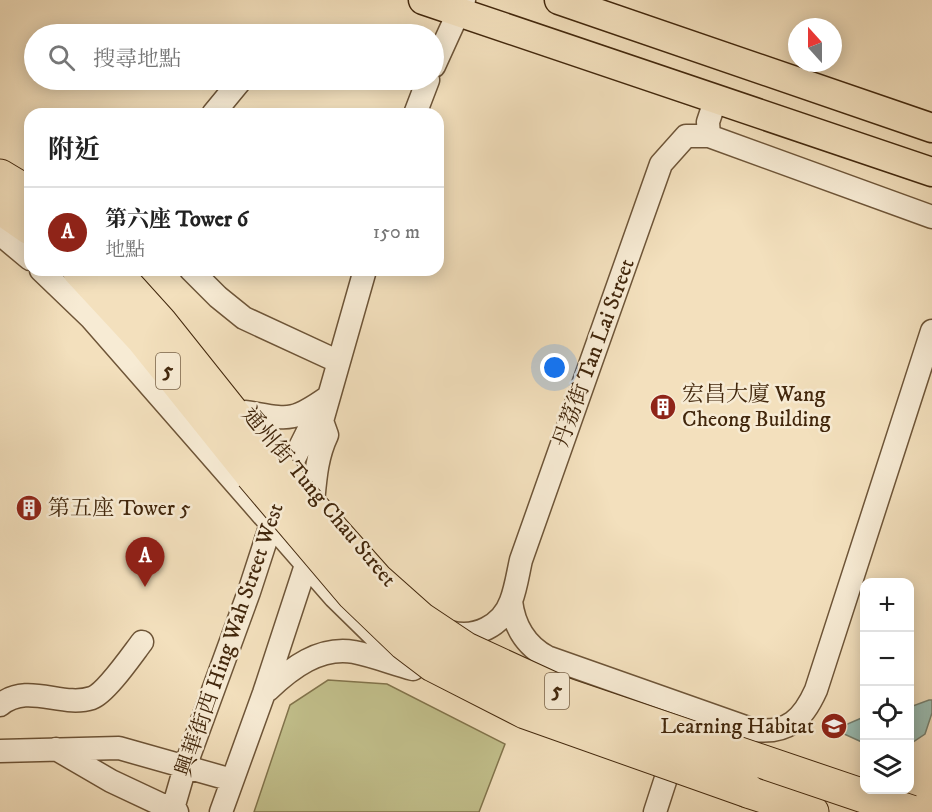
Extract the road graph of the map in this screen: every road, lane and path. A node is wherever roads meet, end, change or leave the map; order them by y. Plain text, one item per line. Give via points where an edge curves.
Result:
1 (423, 0) edge
2 (559, 0) edge
3 (461, 6) edge
4 (444, 44) edge
5 (233, 90) edge
6 (424, 90) edge
7 (710, 97) junction
8 (218, 108) edge
9 (417, 108) edge
10 (932, 128) edge
11 (709, 136) junction
12 (0, 165) edge
13 (932, 172) edge
14 (0, 176) edge
15 (24, 180) edge
16 (24, 190) edge
17 (0, 207) edge
18 (932, 217) edge
19 (24, 224) edge
20 (0, 234) edge
21 (24, 254) edge
22 (47, 276) edge
23 (85, 276) edge
24 (118, 276) edge
25 (135, 276) edge
26 (197, 276) edge
27 (363, 276) edge
28 (932, 331) edge
29 (338, 361) junction
30 (925, 377) edge
31 (328, 397) junction
32 (246, 412) junction
33 (322, 421) junction
34 (289, 469) junction
35 (314, 497) junction
36 (270, 525) junction
37 (306, 565) junction
38 (511, 602) junction
39 (450, 632) junction
40 (142, 642) dead end
41 (413, 669) junction
42 (264, 693) junction
43 (0, 704) edge
44 (56, 749) junction
45 (0, 751) edge
46 (185, 768) junction
47 (667, 775) junction
48 (231, 780) junction
49 (174, 812) edge
50 (221, 812) edge
51 (655, 812) edge
52 (774, 812) edge
53 (812, 812) edge
54 (910, 812) edge
55 (918, 812) edge

1 - 3 main road
2 - 10 main road
3 - 4 street
3 - 7 main road
5 - 8 street
6 - 9 street
7 - 11 street via 714,104 708,122
7 - 13 main road
11 - 18 street
11 - 38 street, 丹荔街 Tan Lai Street via 686,136 661,164 521,560
12 - 15 street
14 - 16 highway
17 - 19 highway
20 - 21 street
22 - 36 street via 91,318
23 - 53 highway, 5, bridge via 142,338 346,586 411,649 461,681 525,712
24 - 54 highway, 5, bridge via 353,554 403,604 445,636 566,695
25 - 32 street, 通州街 Tung Chau Street
26 - 29 street via 244,318
27 - 29 street, 興華街西 Hing Wah Street West
28 - 30 street
29 - 31 street, 興華街西 Hing Wah Street West
30 - 38 street via 816,690 804,712 783,729 754,730 547,657 523,636 513,618
31 - 32 street via 293,418
31 - 33 street, 興華街西 Hing Wah Street West
32 - 34 street, 通州街 Tung Chau Street
33 - 34 street, 興華街西 Hing Wah Street West via 309,429
33 - 35 street, 興華街西 Hing Wah Street West via 327,435 314,477
34 - 35 street, 通州街 Tung Chau Street
34 - 36 street, 興華街西 Hing Wah Street West
35 - 37 street, 興華街西 Hing Wah Street West
35 - 39 street, 通州街 Tung Chau Street via 398,590
36 - 37 street
36 - 46 street, 興華街西 Hing Wah Street West
37 - 41 street via 364,628
37 - 42 street, 興華街西 Hing Wah Street West
38 - 39 street, 丹荔街 Tan Lai Street via 498,620 482,631
39 - 55 street, 通州街 Tung Chau Street via 504,660 603,700
40 - 43 street via 119,674 94,697 80,700 22,694
41 - 42 street via 353,652 332,652 290,669
41 - 47 street via 505,718
42 - 48 street, 興華街西 Hing Wah Street West
44 - 45 street
44 - 46 street via 119,748
44 - 49 street via 111,782
46 - 48 street
46 - 49 street, 興華街西 Hing Wah Street West
47 - 51 street
47 - 52 street
48 - 50 street, 興華街西 Hing Wah Street West

